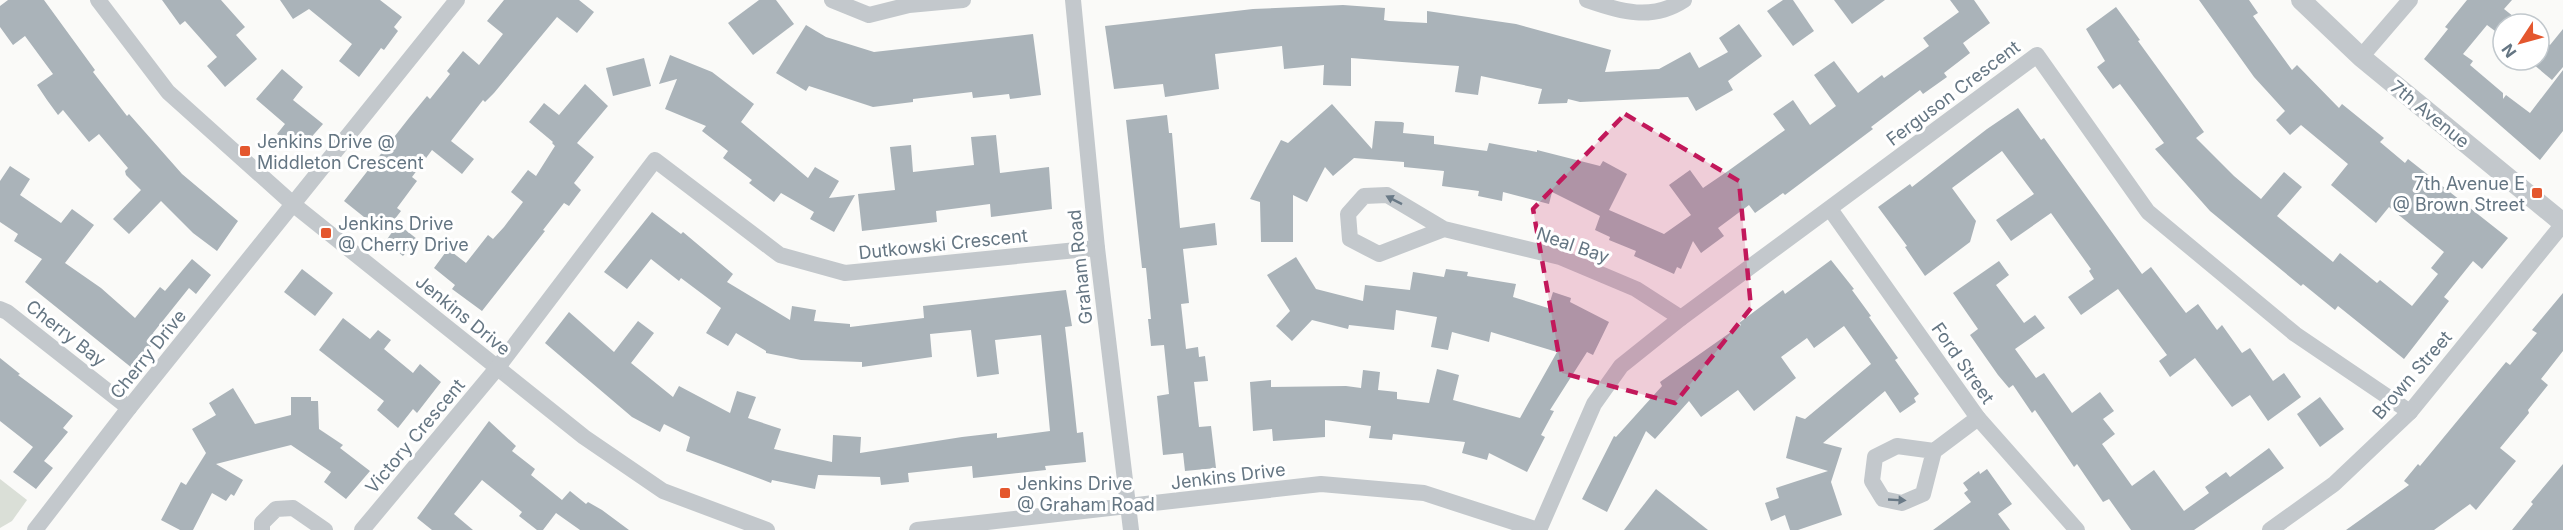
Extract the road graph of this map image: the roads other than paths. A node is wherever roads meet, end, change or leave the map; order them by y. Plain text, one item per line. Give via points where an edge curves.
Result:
1 (98, 0) edge
2 (832, 0) edge
3 (963, 0) edge
4 (1073, 0) edge
5 (1587, 0) edge
6 (1684, 0) edge
7 (2301, 0) edge
8 (2410, 0) edge
9 (450, 2) edge
10 (906, 2) edge
11 (2361, 57) junction
12 (294, 205) junction
13 (1830, 209) junction
14 (2563, 224) edge
15 (1444, 229) junction
16 (1097, 248) junction
17 (0, 295) edge
18 (3, 311) edge
19 (1681, 318) junction
20 (498, 367) junction
21 (129, 408) junction
22 (2410, 412) junction
23 (1978, 418) junction
24 (1934, 451) dead end
25 (1128, 507) junction
26 (35, 530) edge
27 (262, 530) edge
28 (325, 530) edge
29 (362, 530) edge
30 (767, 530) edge
31 (917, 530) edge
32 (1131, 530) edge
33 (1539, 530) edge
34 (2077, 530) edge
35 (2270, 530) edge

1 - 12 street, Jenkins Drive via 168,92
2 - 10 street via 869,15
3 - 10 street
4 - 16 street, Graham Road
5 - 6 street via 1652,15
7 - 11 street, 7th Avenue
8 - 11 street
9 - 12 street, Cherry Drive
11 - 14 street, 7th Avenue
12 - 20 street, Jenkins Drive
12 - 21 street, Cherry Drive
13 - 19 street, Ferguson Crescent
13 - 22 street, Ferguson Crescent via 2037,55 2148,212 2295,334
13 - 23 street, Ford Street
14 - 22 street, Brown Street
15 -> 15 street, Neal Bay via 1387,195 1364,196 1348,214 1350,239 1379,254
15 - 19 street, Neal Bay via 1560,257 1636,289
16 - 20 street, Dutkowski Crescent via 845,273 780,255 655,160
16 - 25 street, Graham Road
17 - 18 street, Cherry Bay
18 - 21 street, Cherry Bay
19 - 33 street, Ferguson Crescent via 1621,366 1594,404
20 - 29 street, Victory Crescent
20 - 30 street, Jenkins Drive via 584,437 663,490
21 - 26 street, Cherry Drive
22 - 35 street, Brown Street via 2334,484
23 - 24 street
23 - 34 street, Ford Street
25 - 31 street, Jenkins Drive
25 - 32 street, Graham Road
25 - 33 street, Jenkins Drive via 1321,484 1424,493
27 - 28 street via 262,523 276,509 293,508

